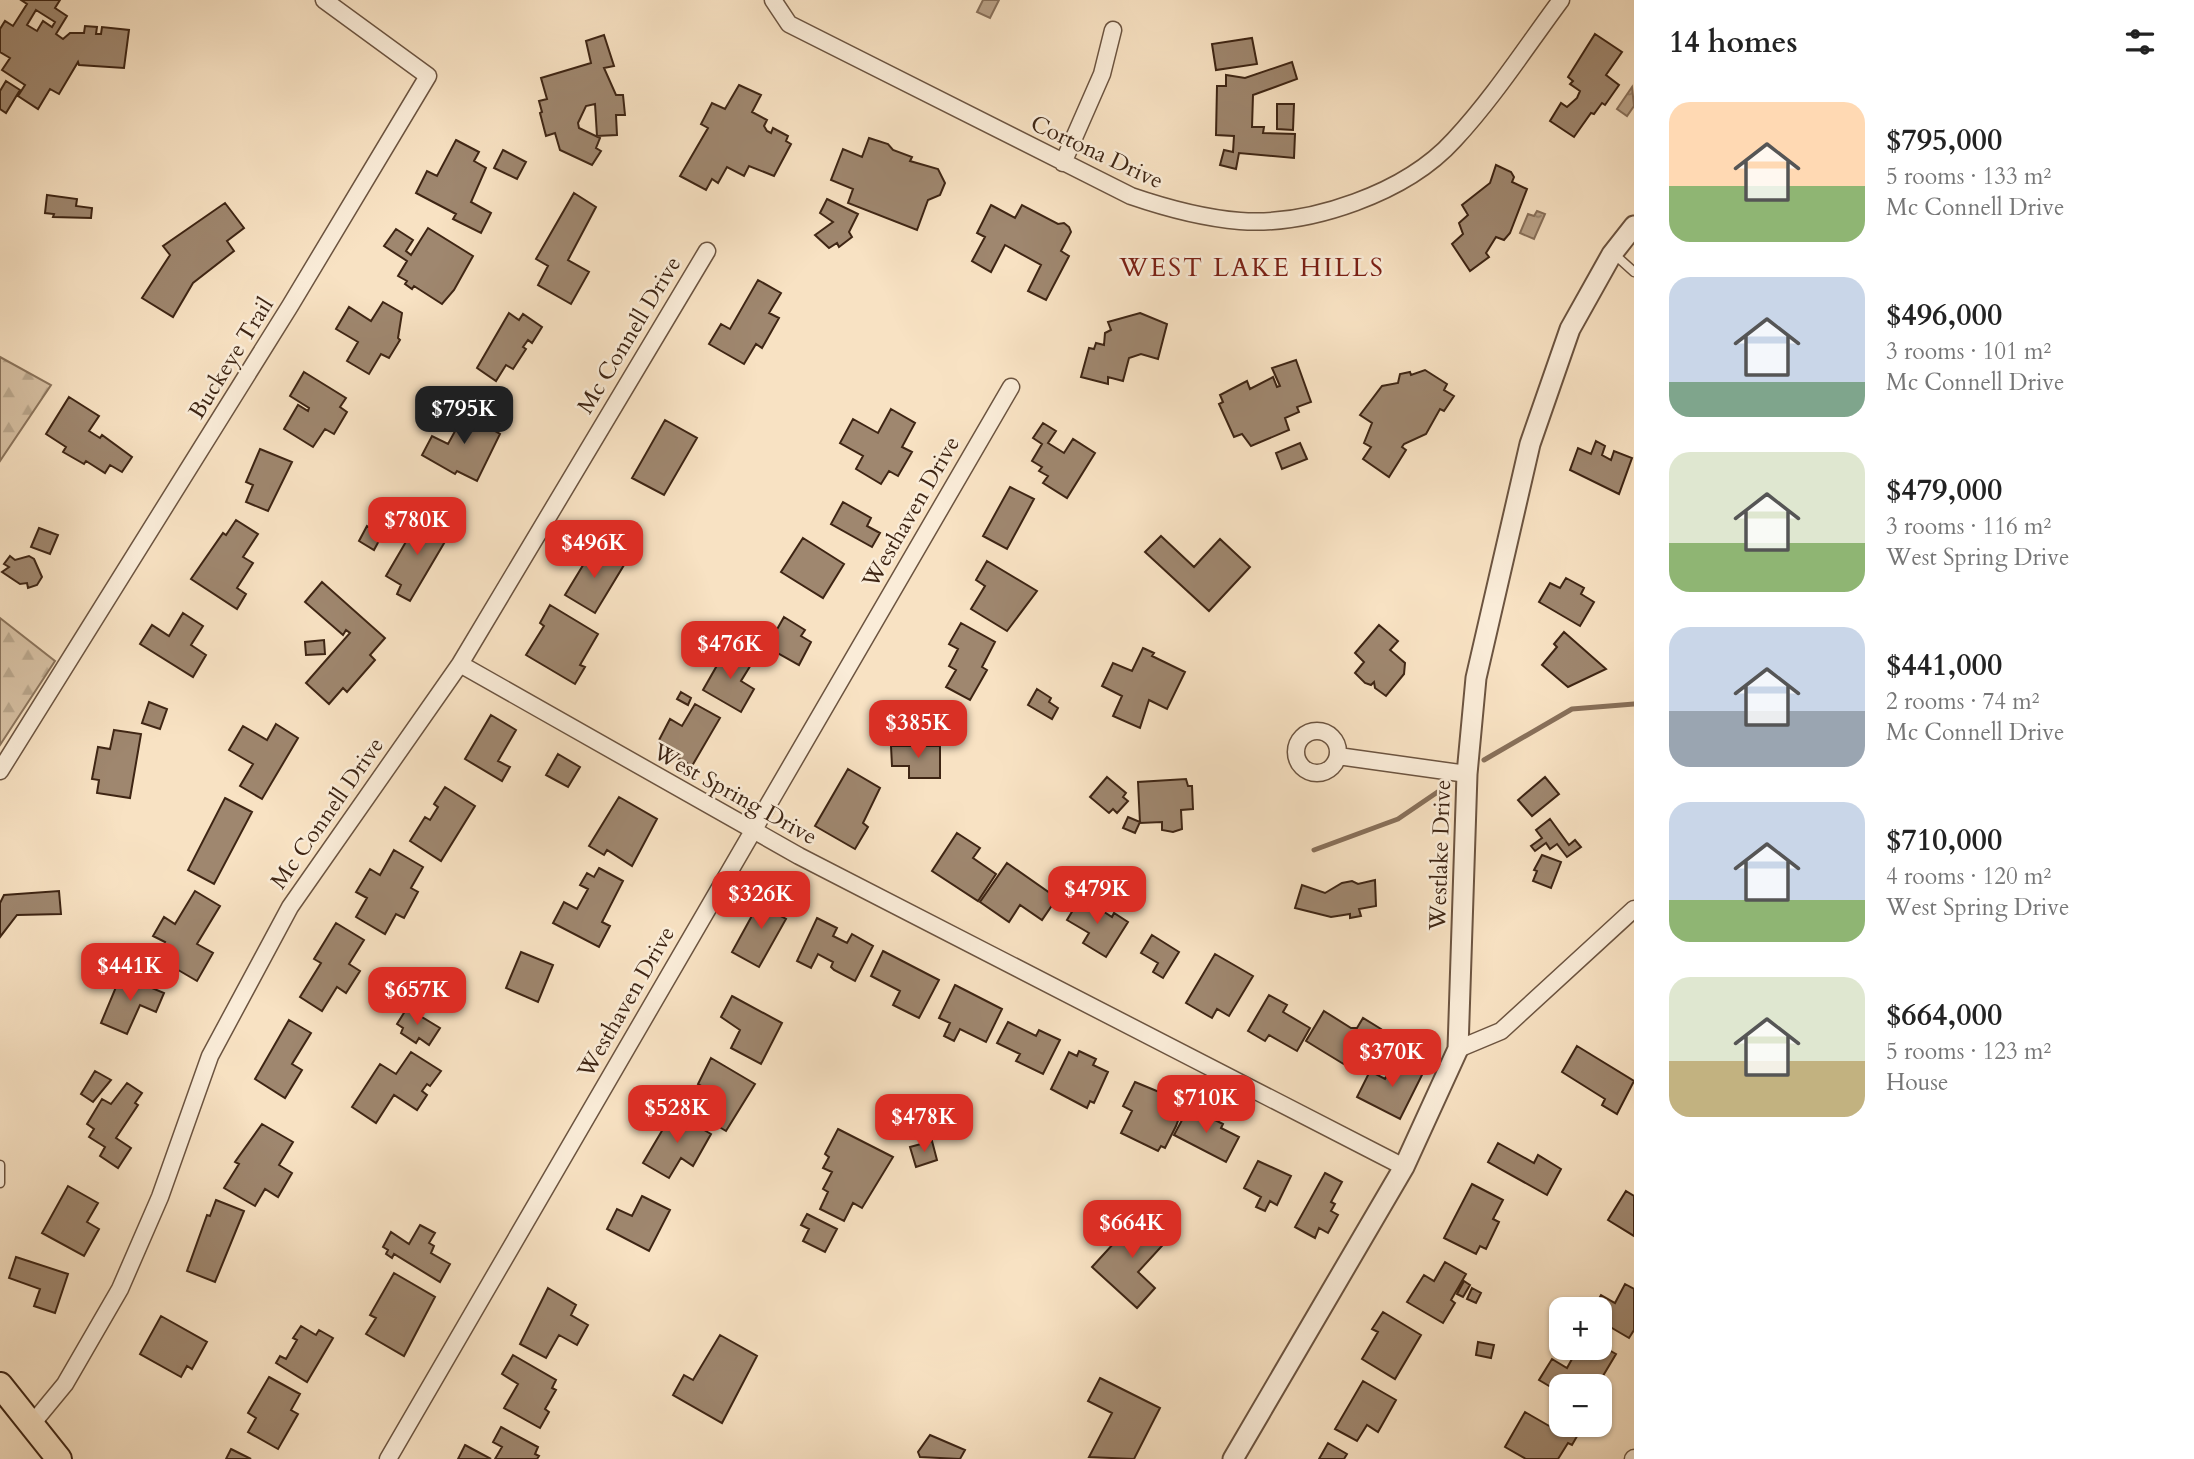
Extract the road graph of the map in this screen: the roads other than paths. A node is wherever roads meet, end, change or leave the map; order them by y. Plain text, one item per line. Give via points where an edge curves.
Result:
1 (324, 0) edge
2 (773, 0) edge
3 (1561, 0) edge
4 (1113, 30) dead end
5 (1063, 163) junction
6 (1634, 226) edge
7 (706, 251) dead end
8 (1613, 253) junction
9 (1634, 272) edge
10 (1011, 387) dead end
11 (460, 664) junction
12 (1338, 755) dead end
13 (0, 771) edge
14 (1467, 775) junction
15 (752, 831) junction
16 (1634, 909) edge
17 (1458, 1049) junction
18 (0, 1165) edge
19 (1404, 1167) junction
20 (0, 1183) edge
21 (0, 1385) edge
22 (32, 1424) junction
23 (59, 1459) edge
24 (387, 1459) edge
25 (1233, 1459) edge

1 - 13 street, Buckeye Trail via 428,76
2 - 5 street, Cortona Drive via 789,24
3 - 5 street, Cortona Drive via 1452,142 1398,183 1352,205 1282,219 1236,220 1131,196
4 - 5 street via 1102,75
6 - 8 street, Westlake Drive
7 - 11 street, Mc Connell Drive
8 - 9 lane
8 - 14 street, Westlake Drive via 1570,329 1530,443 1476,678
10 - 15 street, Westhaven Drive
11 - 15 street, West Spring Drive
11 - 22 street, Mc Connell Drive via 290,907 210,1056 160,1197 120,1289 65,1384
12 - 14 street
14 - 17 street, Westlake Drive
15 - 19 street, West Spring Drive
15 - 24 street, Westhaven Drive
16 - 17 street via 1501,1031
17 - 19 street, Westlake Drive
18 - 20 lane
19 - 25 street, Westlake Drive
21 - 22 main road
22 - 23 main road

